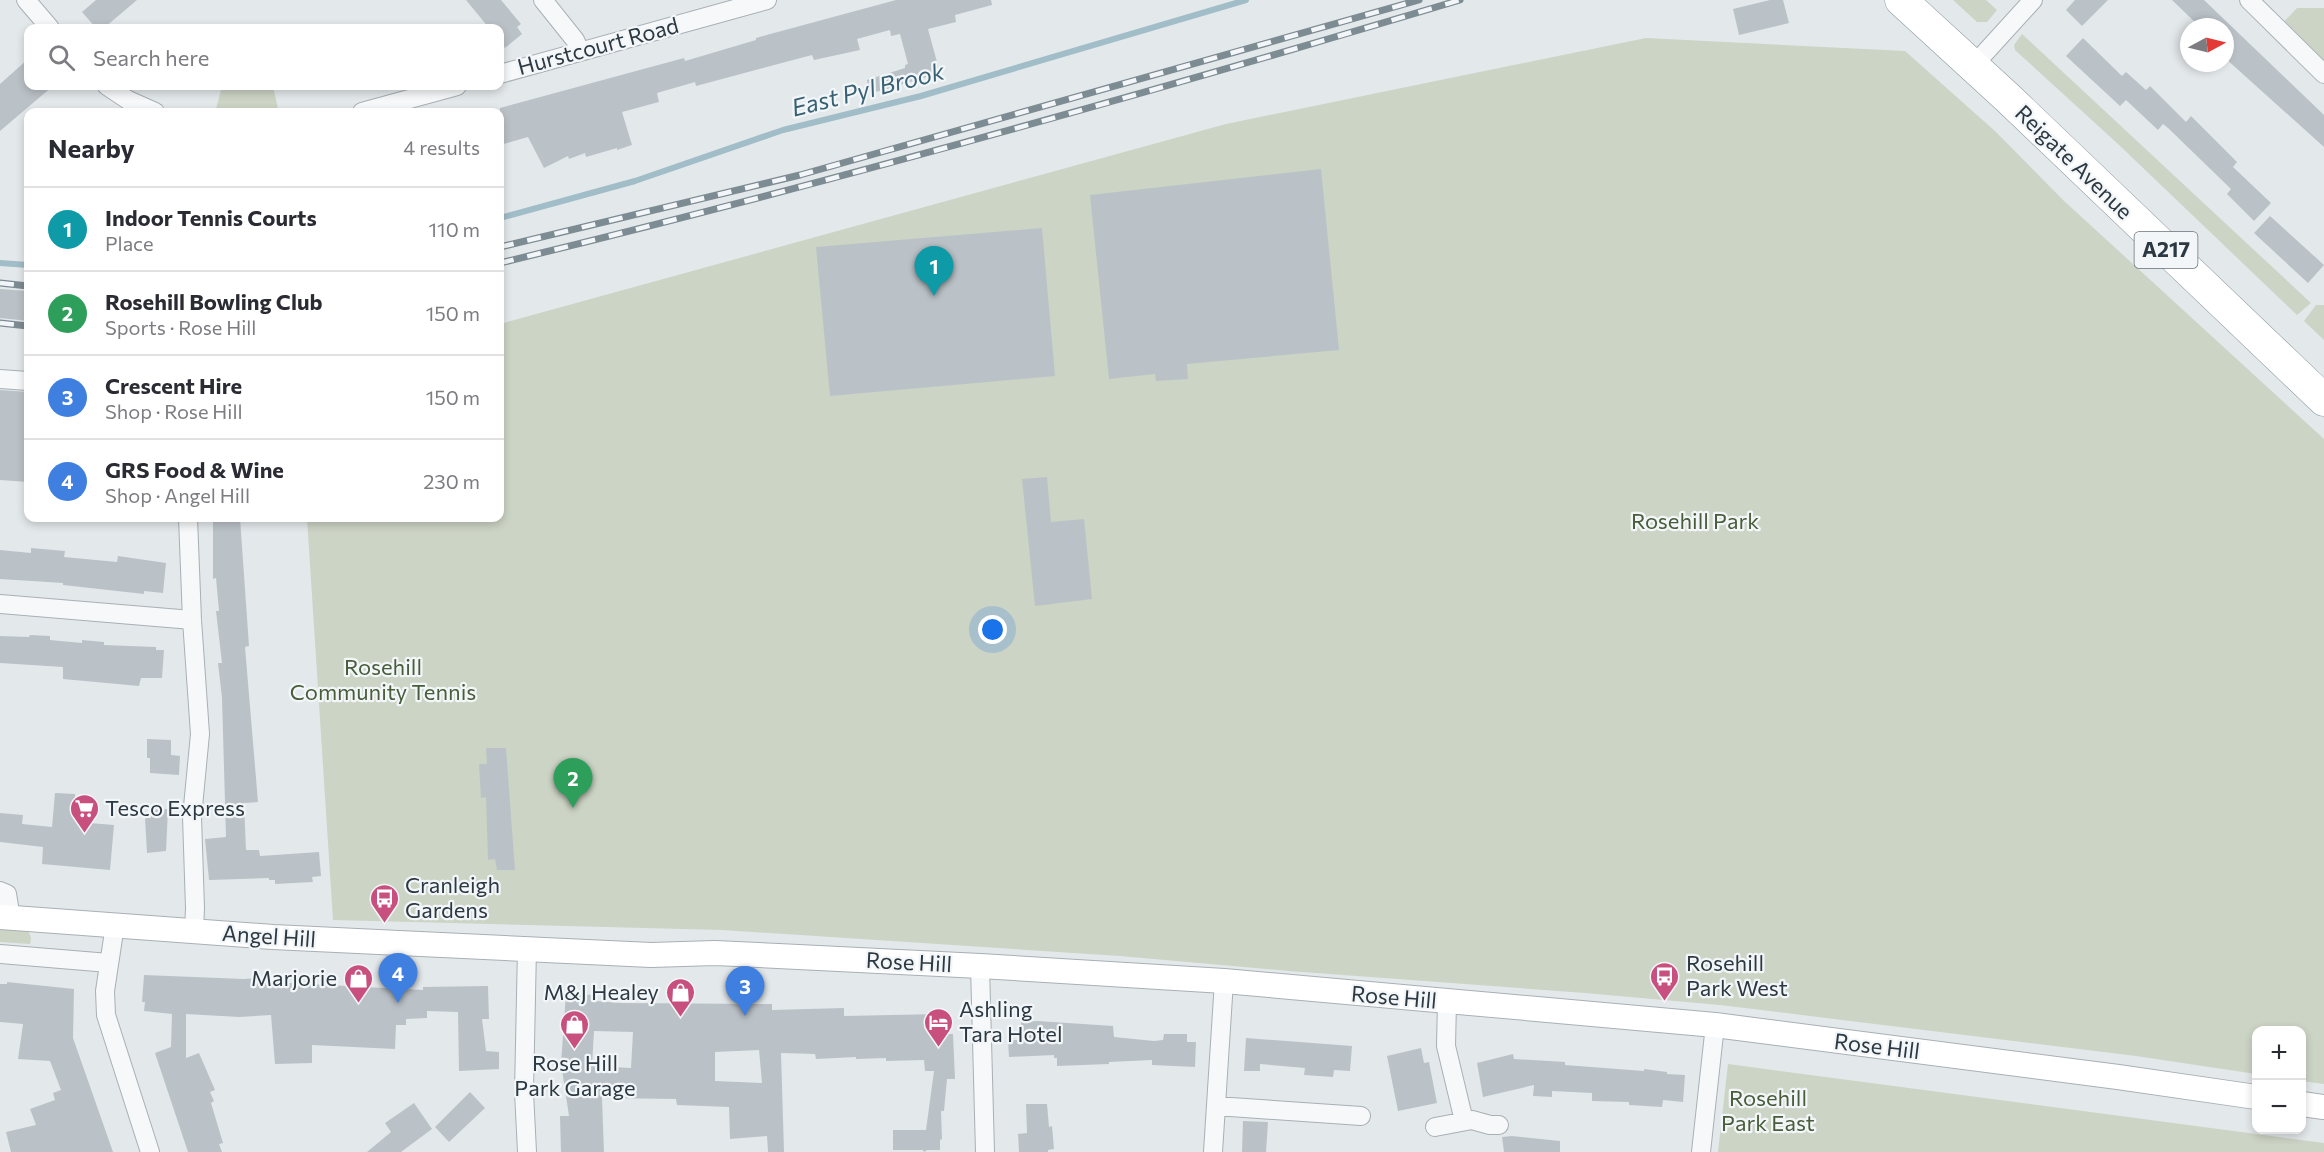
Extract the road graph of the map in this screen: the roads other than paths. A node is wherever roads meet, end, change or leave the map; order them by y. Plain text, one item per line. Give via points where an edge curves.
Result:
1 (26, 0) edge
2 (543, 0) edge
3 (767, 0) edge
4 (1901, 0) edge
5 (2033, 0) edge
6 (2249, 0) edge
7 (47, 24) edge
8 (580, 51) junction
9 (1972, 67) junction
10 (2323, 72) edge
11 (504, 73) edge
12 (113, 90) edge
13 (442, 90) edge
14 (146, 108) edge
15 (377, 108) edge
16 (0, 379) edge
17 (24, 381) edge
18 (2324, 400) edge
19 (188, 522) edge
20 (0, 604) edge
21 (192, 620) junction
22 (0, 891) edge
23 (6, 917) edge
24 (115, 925) junction
25 (194, 931) junction
26 (527, 948) junction
27 (0, 954) edge
28 (109, 963) junction
29 (980, 966) junction
30 (1224, 981) junction
31 (1448, 1002) junction
32 (1716, 1025) junction
33 (2252, 1096) edge
34 (2306, 1105) edge
35 (1216, 1106) junction
36 (2324, 1107) edge
37 (1360, 1116) dead end
38 (1464, 1121) junction
39 (1499, 1125) dead end
40 (1435, 1126) dead end
41 (150, 1152) edge
42 (527, 1152) edge
43 (985, 1152) edge
44 (1213, 1152) edge
45 (1701, 1152) edge

1 - 7 street
2 - 8 street
3 - 8 street, Hurstcourt Road
4 - 9 highway, Reigate Avenue / A217
5 - 9 street
6 - 10 street
8 - 11 street, Hurstcourt Road
9 - 18 highway, Reigate Avenue / A217
12 - 14 street
13 - 15 street
16 - 17 street
19 - 21 street
20 - 21 street
21 - 25 street via 200,734 192,817
22 - 23 street, Angel Hill via 7,894
23 - 24 main road, Angel Hill
24 - 25 main road, Angel Hill
24 - 28 street
25 - 26 main road, Angel Hill
26 - 29 main road, Rose Hill
26 - 42 street
27 - 28 street
28 - 41 street via 106,1015
29 - 30 main road, Rose Hill
29 - 43 street
30 - 31 main road, Rose Hill
30 - 35 street
31 - 32 main road, Rose Hill
31 - 38 street via 1446,1046
32 - 33 main road, Rose Hill
32 - 45 street
34 - 36 main road
35 - 37 street
35 - 44 street
38 - 39 street
38 - 40 street

